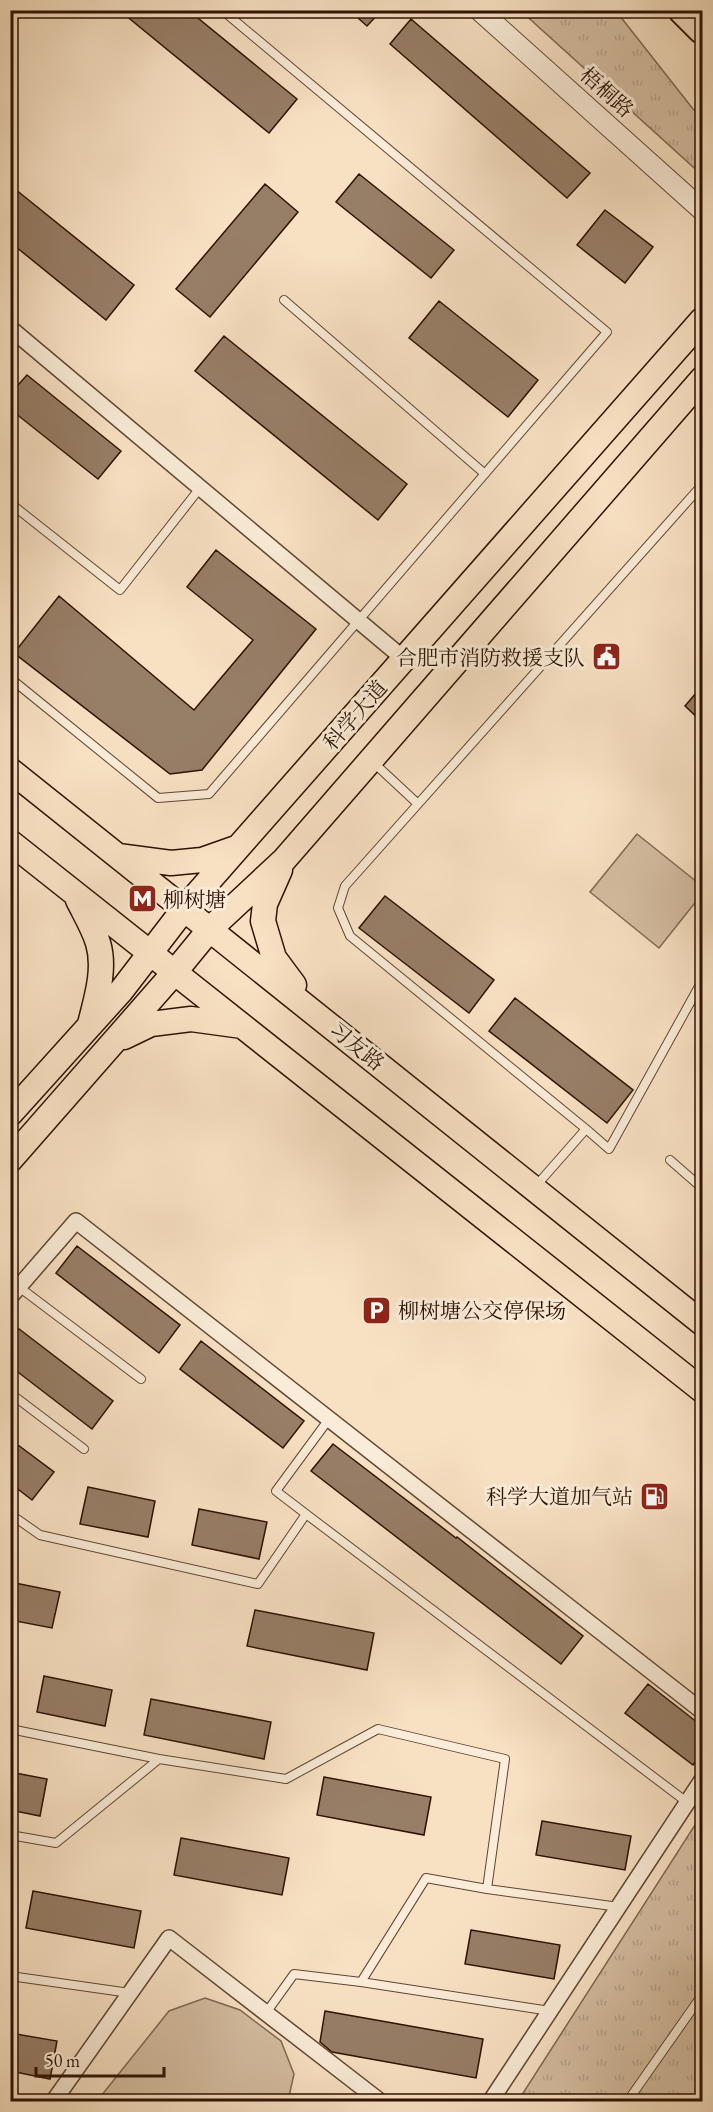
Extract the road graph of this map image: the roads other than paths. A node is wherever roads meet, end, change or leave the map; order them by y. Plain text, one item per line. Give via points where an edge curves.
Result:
1 (222, 10) edge
2 (479, 10) edge
3 (683, 10) edge
4 (689, 10) edge
5 (702, 29) edge
6 (702, 210) edge
7 (284, 300) dead end
8 (702, 320) edge
9 (10, 328) edge
10 (702, 379) edge
11 (485, 474) junction
12 (702, 485) edge
13 (200, 488) junction
14 (10, 503) edge
15 (358, 620) junction
16 (404, 659) junction
17 (10, 678) edge
18 (371, 760) junction
19 (10, 770) edge
20 (418, 804) junction
21 (10, 842) edge
22 (238, 848) junction
23 (118, 856) junction
24 (284, 860) junction
25 (76, 895) junction
26 (184, 909) junction
27 (210, 929) junction
28 (150, 953) junction
29 (174, 973) junction
30 (702, 981) edge
31 (316, 1014) junction
32 (89, 1027) junction
33 (242, 1027) junction
34 (114, 1042) junction
35 (10, 1114) edge
36 (586, 1129) junction
37 (10, 1160) edge
38 (670, 1160) dead end
39 (534, 1188) junction
40 (702, 1188) edge
41 (15, 1292) edge
42 (702, 1323) edge
43 (141, 1379) dead end
44 (702, 1390) edge
45 (10, 1393) edge
46 (329, 1419) junction
47 (84, 1449) dead end
48 (10, 1514) edge
49 (306, 1515) junction
50 (702, 1711) edge
51 (10, 1729) edge
52 (159, 1760) junction
53 (702, 1780) edge
54 (688, 1803) junction
55 (10, 1835) edge
56 (487, 1889) junction
57 (619, 1907) junction
58 (10, 1976) edge
59 (361, 1982) junction
60 (130, 1993) junction
61 (702, 1995) edge
62 (550, 2011) junction
63 (266, 2013) junction
64 (53, 2102) edge
65 (381, 2102) edge
66 (490, 2102) edge
67 (627, 2102) edge

1 - 11 lane via 607,332
2 - 6 street, 梧桐路
3 - 5 highway
4 - 5 highway
7 - 11 lane
8 - 16 main road, 科学大道
9 - 13 street
10 - 18 main road, 科学大道
11 - 15 lane
12 - 20 lane
13 - 14 lane via 120,590
13 - 15 street
15 - 16 street
15 - 17 lane via 209,794 158,798
16 - 22 main road, 科学大道
18 - 20 lane
18 - 24 main road, 科学大道
19 - 23 main road, 习友路
20 - 36 lane via 345,886 338,908 350,936
21 - 25 main road
22 - 23 main road via 201,860 171,863
22 - 26 main road, 科学大道
23 - 26 main road, 习友路
24 - 27 main road, 科学大道
24 - 31 main road via 265,904 263,921 274,958
25 - 28 main road
25 - 32 main road via 99,944 98,988
26 - 27 main road, 习友路
26 - 28 main road, 科学大道
27 - 29 main road, 科学大道
27 - 31 main road, 习友路
28 - 29 main road
28 - 32 main road, 科学大道
29 - 33 main road
29 - 34 main road, 科学大道
30 - 36 lane via 609,1149
31 - 39 main road, 习友路
32 - 35 main road, 科学大道
33 - 34 main road via 191,1019 151,1024
33 - 44 main road
34 - 37 main road, 科学大道
36 - 39 lane
38 - 40 lane
39 - 42 main road, 习友路
41 - 43 lane
41 - 46 street via 76,1221
45 - 47 lane
46 - 49 lane via 276,1491
46 - 50 street
48 - 49 lane via 40,1535 258,1584
49 - 54 lane
51 - 52 lane
52 - 55 lane via 56,1843
52 - 56 lane via 285,1779 378,1728 505,1759
53 - 54 street
54 - 57 street
56 - 57 lane
56 - 59 lane via 426,1878
57 - 62 street
58 - 60 lane
59 - 62 lane
59 - 63 lane via 294,1974
60 - 63 street via 170,1938
60 - 64 street
61 - 67 lane
62 - 66 street
63 - 65 street

